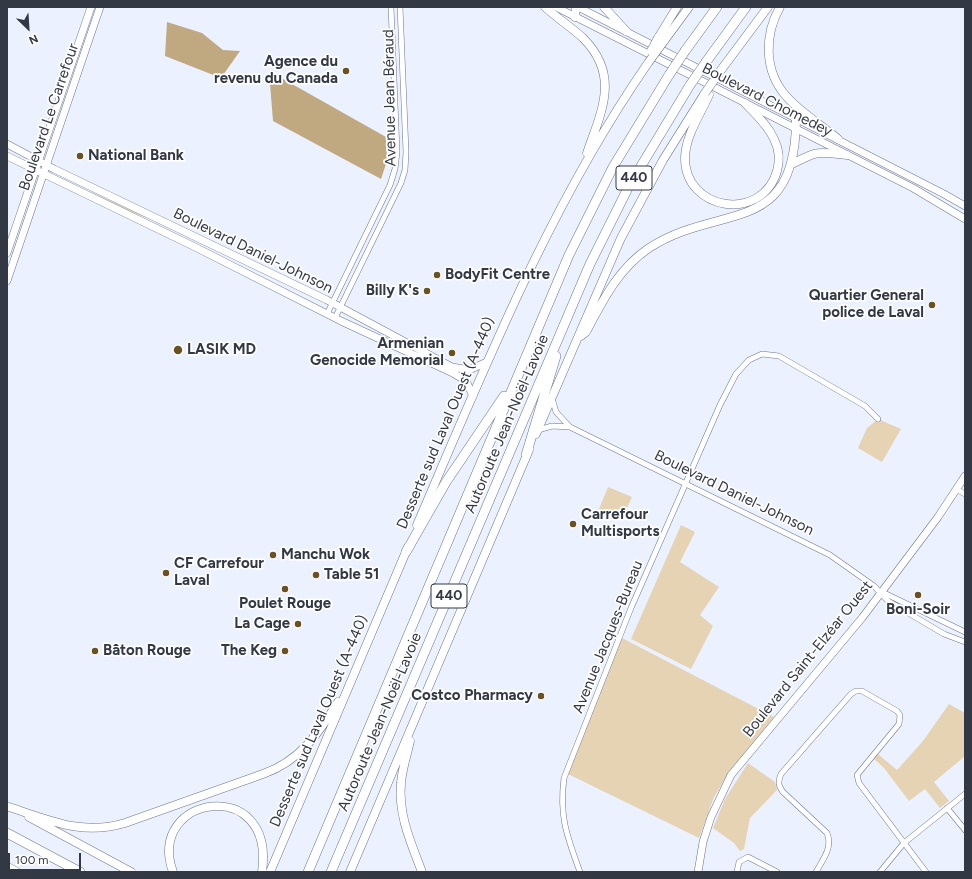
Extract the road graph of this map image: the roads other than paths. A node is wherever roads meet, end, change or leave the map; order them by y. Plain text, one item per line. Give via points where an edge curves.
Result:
1 (91, 7) edge
2 (100, 7) edge
3 (391, 7) edge
4 (400, 7) edge
5 (545, 7) edge
6 (556, 7) edge
7 (577, 7) edge
8 (604, 7) edge
9 (677, 7) edge
10 (690, 7) edge
11 (717, 7) edge
12 (746, 7) edge
13 (768, 7) edge
14 (780, 7) edge
15 (575, 17) junction
16 (626, 32) junction
17 (661, 39) junction
18 (707, 94) junction
19 (745, 103) junction
20 (796, 119) junction
21 (796, 129) junction
22 (838, 139) junction
23 (7, 144) edge
24 (846, 155) junction
25 (7, 156) edge
26 (38, 160) junction
27 (46, 164) junction
28 (792, 164) junction
29 (582, 169) junction
30 (35, 170) junction
31 (43, 174) junction
32 (965, 206) edge
33 (965, 219) edge
34 (7, 252) edge
35 (7, 281) edge
36 (332, 303) junction
37 (340, 308) junction
38 (327, 314) junction
39 (335, 318) junction
40 (566, 320) junction
41 (579, 338) junction
42 (487, 362) junction
43 (517, 377) junction
44 (473, 396) junction
45 (552, 397) junction
46 (878, 419) dead end
47 (570, 427) junction
48 (537, 430) junction
49 (526, 456) junction
50 (965, 476) edge
51 (685, 483) junction
52 (956, 489) junction
53 (965, 494) edge
54 (406, 552) junction
55 (881, 592) junction
56 (965, 632) edge
57 (965, 642) edge
58 (352, 680) junction
59 (414, 722) junction
60 (965, 794) edge
61 (8, 806) edge
62 (947, 808) junction
63 (965, 830) edge
64 (7, 833) edge
65 (904, 843) junction
66 (7, 867) edge
67 (16, 872) edge
68 (80, 872) edge
69 (132, 872) edge
70 (173, 872) edge
71 (262, 872) edge
72 (270, 872) edge
73 (308, 872) edge
74 (331, 872) edge
75 (350, 872) edge
76 (422, 872) edge
77 (580, 872) edge
78 (698, 872) edge
79 (737, 872) edge
80 (777, 872) edge
81 (816, 872) edge
82 (880, 872) edge
83 (926, 872) edge

1 - 26 street, Boulevard Le Carrefour
2 - 27 street, Boulevard Le Carrefour
3 - 36 street, Avenue Jean Béraud via 397,138 395,169 390,185
4 - 37 street, Avenue Jean Béraud via 405,170
5 - 29 main road via 586,42 597,57 603,74 604,106
6 - 15 street, Boulevard Chomedey
7 - 15 main road
7 - 16 street, Boulevard Chomedey
8 - 16 main road
9 - 17 main road
10 - 17 main road
11 - 43 highway, Autoroute Jean-Noël-Lavoie / 440, bridge via 669,74 598,197 565,265
12 - 40 highway, Autoroute Jean-Noël-Lavoie / 440, bridge via 660,132 594,254
13 - 18 main road, bridge via 721,70
14 - 22 main road via 771,27 769,43 770,63 775,78 789,99
15 - 19 street, Boulevard Chomedey
16 - 20 street, Boulevard Chomedey
17 - 29 main road, Desserte sud Laval Ouest (A-440), bridge
18 - 19 main road via 690,134 685,163 688,176 697,190 707,198 722,204 741,204 758,197 771,185 777,169 778,154 775,140
18 - 41 main road via 665,156 630,221 596,293
19 - 21 street, Boulevard Chomedey
20 - 21 main road
20 - 22 street, Boulevard Chomedey
21 - 24 street, Boulevard Chomedey
21 - 28 main road
22 - 32 street, Boulevard Chomedey
23 - 26 street, Boulevard Daniel-Johnson
24 - 28 main road via 816,152
24 - 33 street, Boulevard Chomedey via 922,192
25 - 30 street, Boulevard Daniel-Johnson
26 - 27 street, Boulevard Daniel-Johnson
26 - 30 street, Boulevard Le Carrefour
27 - 31 street, Boulevard Le Carrefour
27 - 36 street, Boulevard Daniel-Johnson
28 - 41 main road via 776,192 757,209 672,236 638,256 613,284 586,332
29 - 42 main road, Desserte sud Laval Ouest (A-440) via 528,270
30 - 31 street, Boulevard Daniel-Johnson
30 - 34 street, Boulevard Le Carrefour
31 - 35 street, Boulevard Le Carrefour
31 - 38 street, Boulevard Daniel-Johnson
36 - 37 street, Boulevard Daniel-Johnson
36 - 38 street, Avenue Jean Béraud
37 - 39 street, Avenue Jean Béraud
37 - 42 street, Boulevard Daniel-Johnson via 456,369 469,370
38 - 39 street, Boulevard Daniel-Johnson
39 - 44 street, Boulevard Daniel-Johnson via 462,378
40 - 49 highway
40 - 74 highway, Autoroute Jean-Noël-Lavoie / 440
41 - 45 main road
42 - 44 main road, Desserte sud Laval Ouest (A-440)
43 - 54 highway via 446,482
43 - 73 highway, Autoroute Jean-Noël-Lavoie / 440
44 - 54 main road, Desserte sud Laval Ouest (A-440)
45 - 47 street, Boulevard Daniel-Johnson via 556,412
45 - 48 main road
46 - 51 street, Avenue Jacques-Bureau via 865,406 779,356 762,354 749,360 736,374
47 - 48 street, Boulevard Daniel-Johnson via 552,426
47 - 51 street, Boulevard Daniel-Johnson
48 - 49 main road
49 - 59 main road
50 - 52 street, Boulevard Saint-Elzéar Ouest
51 - 55 street, Boulevard Daniel-Johnson via 830,555
51 - 77 street, Avenue Jacques-Bureau via 625,622 564,778 561,797 562,818
52 - 53 street
52 - 55 street, Boulevard Saint-Elzéar Ouest via 934,523
54 - 58 main road, Desserte sud Laval Ouest (A-440)
55 - 56 street, Boulevard Daniel-Johnson
55 - 57 street, Boulevard Daniel-Johnson via 888,601 944,634
55 - 78 street, Boulevard Saint-Elzéar Ouest via 843,642 731,775 709,823
58 - 61 main road via 308,746 285,764 263,774 125,824 104,828 73,827
58 - 72 main road, Desserte sud Laval Ouest (A-440)
59 - 75 main road
59 - 76 main road via 402,776 400,800 405,824
60 - 62 street
61 - 69 main road
62 - 63 street
62 - 65 street
64 - 68 highway
65 - 81 street via 859,783 857,775 899,724 900,714 862,691 856,691 778,780 783,792 827,833 829,849
65 - 82 street
65 - 83 street
66 - 67 highway
70 - 71 main road via 169,857 177,826 194,811 214,805 238,810 255,824 263,846
79 - 80 street via 739,862 748,857

